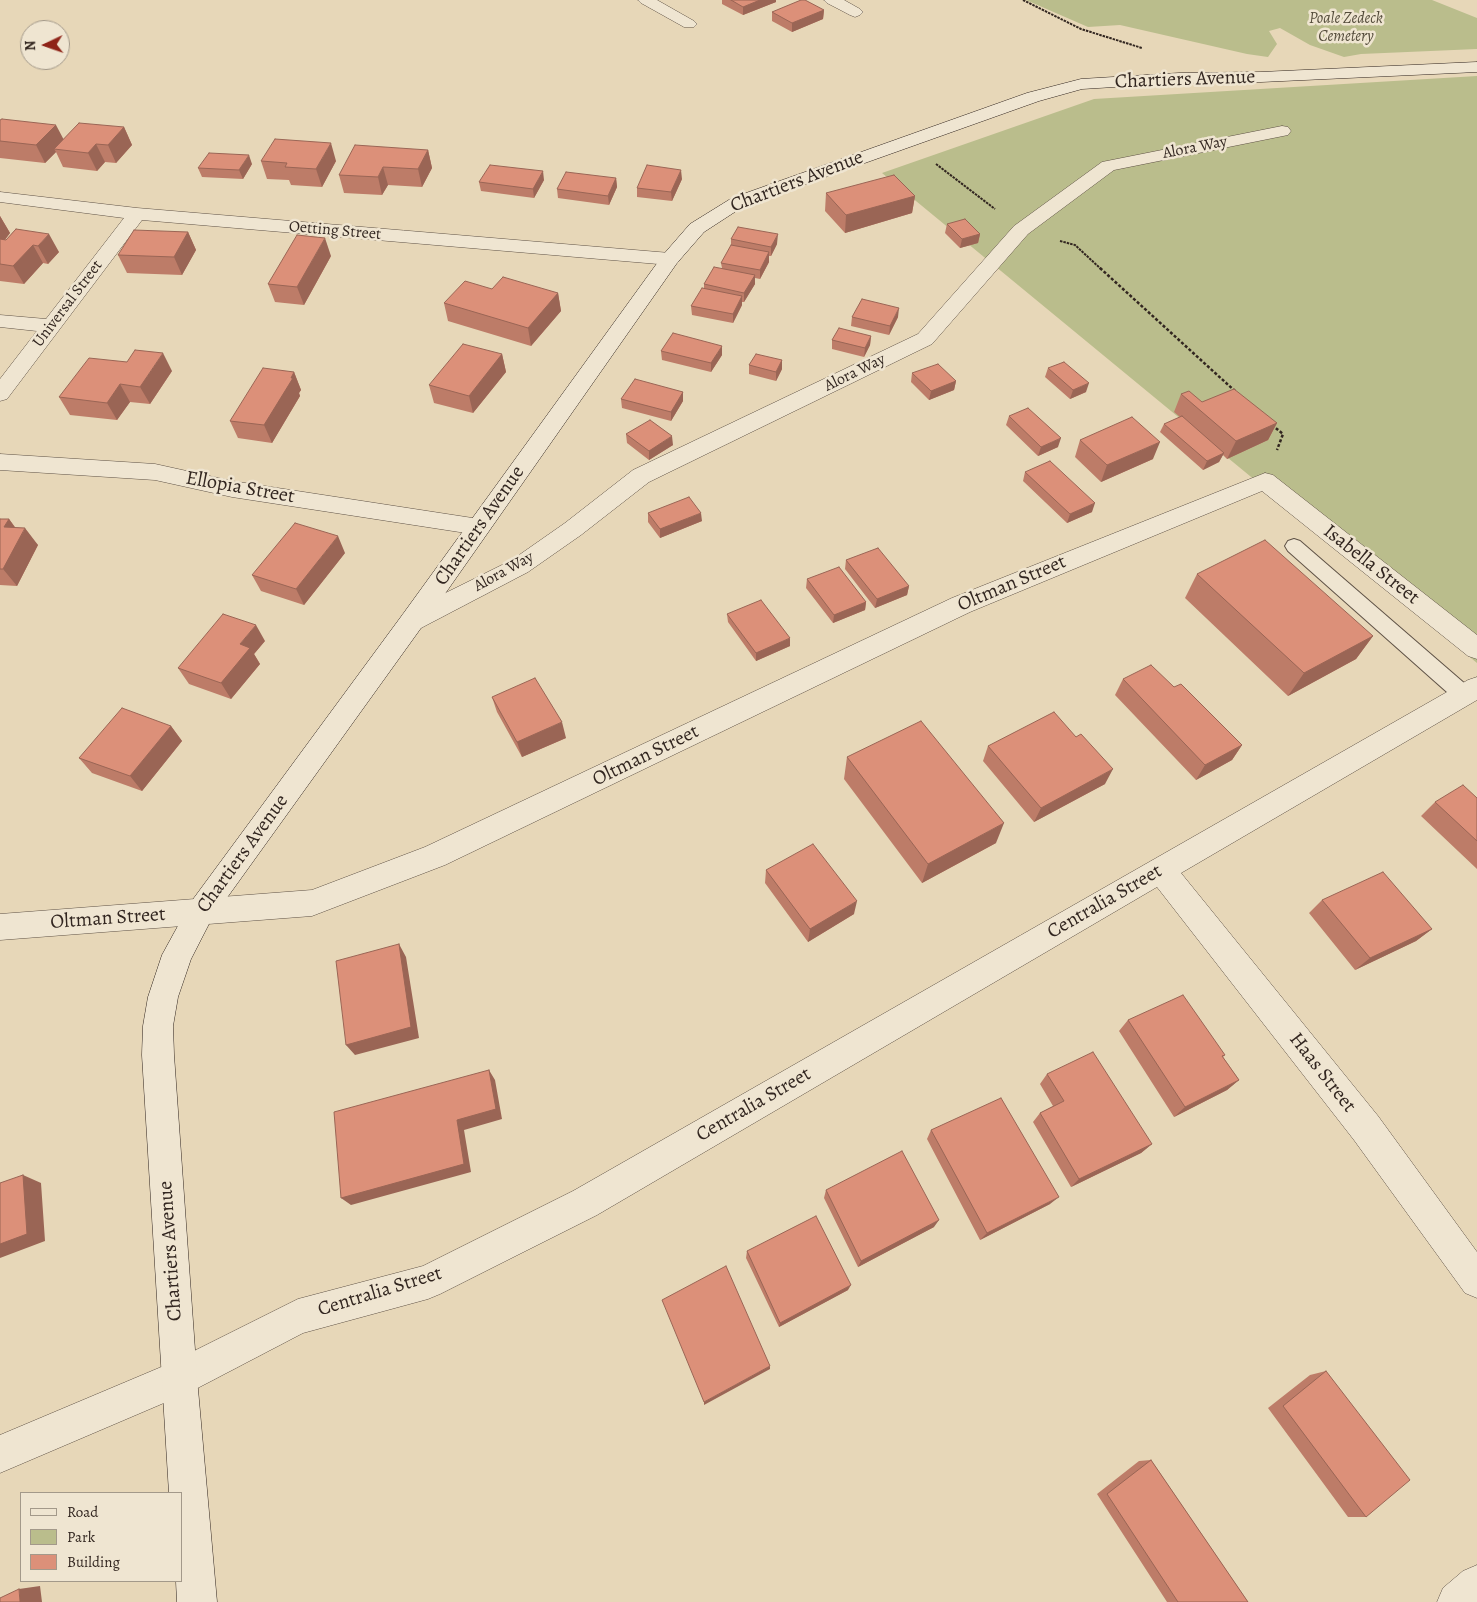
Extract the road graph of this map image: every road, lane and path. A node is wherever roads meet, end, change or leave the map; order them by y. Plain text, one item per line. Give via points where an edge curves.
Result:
1 (646, 0) edge
2 (832, 0) edge
3 (1023, 0) edge
4 (855, 12) dead end
5 (689, 24) dead end
6 (1144, 49) dead end
7 (1477, 67) edge
8 (1282, 131) dead end
9 (906, 140) junction
10 (0, 197) edge
11 (137, 214) junction
12 (1021, 230) junction
13 (670, 259) junction
14 (0, 321) edge
15 (51, 326) junction
16 (0, 394) edge
17 (1240, 395) edge
18 (1268, 421) edge
19 (0, 462) edge
20 (1265, 481) junction
21 (479, 527) junction
22 (1294, 546) dead end
23 (412, 621) junction
24 (1477, 649) edge
25 (1470, 691) edge
26 (1161, 870) junction
27 (201, 911) junction
28 (0, 927) edge
29 (1477, 1282) edge
30 (179, 1378) junction
31 (0, 1454) edge
32 (1477, 1585) edge
33 (197, 1602) edge
34 (1457, 1602) edge

1 - 5 street
2 - 4 street
3 - 6 path via 1081,29
7 - 9 street, Chartiers Avenue via 1081,84 1033,96
8 - 12 street, Alora Way via 1108,166
9 - 12 path
9 - 13 street, Chartiers Avenue via 738,202 697,228
10 - 11 street, Oetting Street
11 - 13 street, Oetting Street
11 - 15 street, Universal Street
12 - 17 path via 1075,245
12 - 23 street, Alora Way via 925,339 641,476 573,530 520,566
13 - 21 street, Chartiers Avenue
14 - 15 street
15 - 16 street, Universal Street
18 - 20 path via 1283,434
19 - 21 street, Ellopia Street via 155,472 232,489
20 - 24 street, Isabella Street
20 - 27 street, Oltman Street via 961,605 436,856 312,903
21 - 23 street, Chartiers Avenue
22 - 25 lane
23 - 27 street, Chartiers Avenue
25 - 26 street, Centralia Street
26 - 29 street, Haas Street via 1366,1128
26 - 30 street, Centralia Street via 585,1202 428,1282 298,1317
27 - 28 street, Oltman Street
27 - 30 street, Chartiers Avenue via 177,955 163,997 158,1026
30 - 31 street, Centralia Street
30 - 33 street, Chartiers Avenue
32 - 34 street

